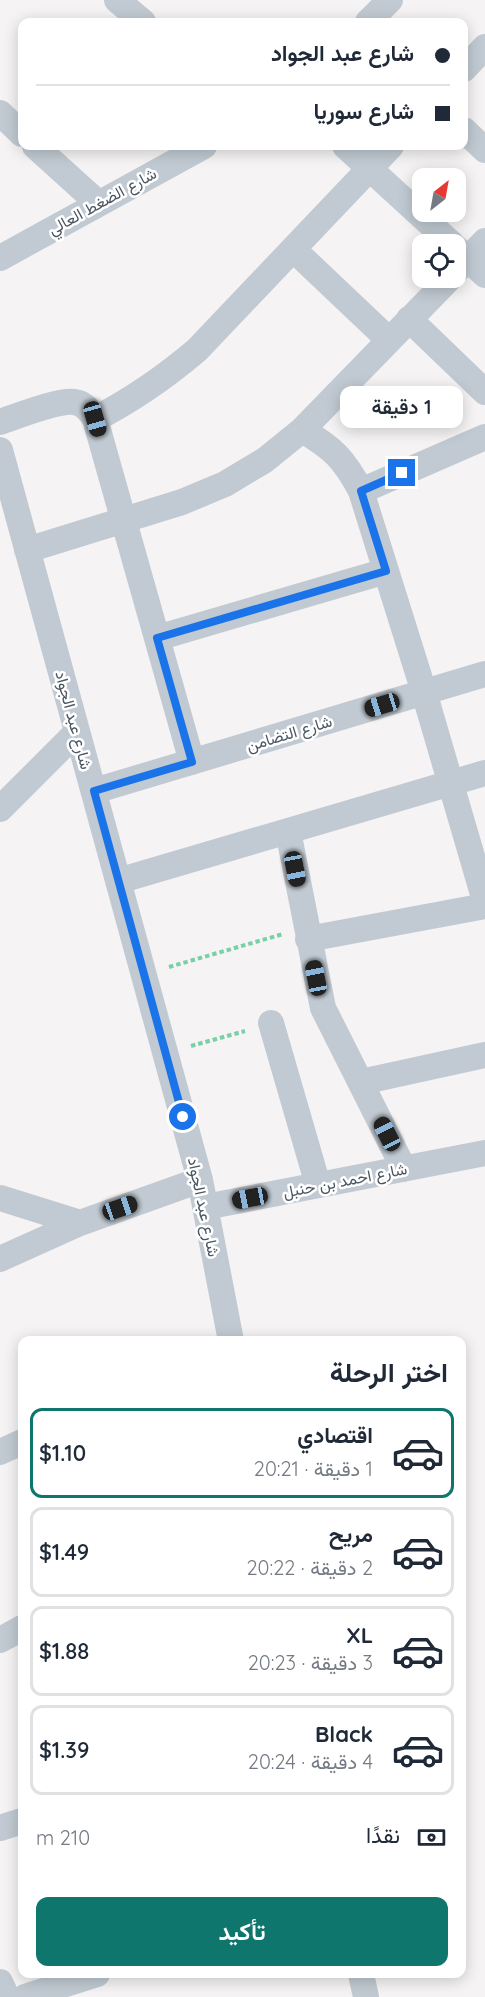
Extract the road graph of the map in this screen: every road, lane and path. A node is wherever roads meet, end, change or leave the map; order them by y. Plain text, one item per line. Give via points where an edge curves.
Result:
1 (117, 0) edge
2 (390, 0) edge
3 (138, 18) edge
4 (372, 18) edge
5 (485, 47) edge
6 (468, 65) edge
7 (0, 113) edge
8 (18, 130) edge
9 (468, 134) edge
10 (39, 150) edge
11 (197, 150) edge
12 (349, 150) edge
13 (387, 150) edge
14 (485, 150) edge
15 (369, 168) junction
16 (98, 203) junction
17 (293, 249) junction
18 (467, 257) edge
19 (0, 258) edge
20 (440, 288) edge
21 (409, 319) junction
22 (389, 340) junction
23 (485, 392) edge
24 (95, 419) junction
25 (0, 422) edge
26 (302, 430) junction
27 (485, 437) edge
28 (0, 450) edge
29 (361, 491) junction
30 (5, 496) edge
31 (124, 520) junction
32 (27, 549) junction
33 (386, 571) junction
34 (157, 638) junction
35 (485, 674) edge
36 (424, 692) junction
37 (77, 732) junction
38 (192, 762) junction
39 (485, 773) edge
40 (451, 783) junction
41 (94, 791) junction
42 (0, 809) edge
43 (288, 831) junction
44 (118, 881) junction
45 (485, 901) edge
46 (485, 906) edge
47 (308, 933) junction
48 (144, 974) junction
49 (271, 1023) dead end
50 (485, 1055) edge
51 (361, 1082) junction
52 (485, 1153) edge
53 (404, 1169) junction
54 (200, 1180) junction
55 (318, 1185) junction
56 (0, 1198) edge
57 (205, 1207) junction
58 (80, 1223) junction
59 (0, 1259) edge
60 (230, 1336) edge
61 (18, 1444) edge
62 (0, 1452) edge
63 (18, 1630) edge
64 (0, 1640) edge
65 (18, 1822) edge
66 (0, 1828) edge
67 (84, 1978) edge
68 (362, 1978) edge
69 (0, 1982) edge
70 (7, 1997) edge
71 (25, 1997) edge
72 (366, 1997) edge

1 - 3 street
2 - 4 street
5 - 6 street
7 - 8 street
9 - 14 street
10 - 16 street
11 - 16 street, شارع الضغط العالي
12 - 15 street
13 - 15 street
15 - 17 street
15 - 18 street
16 - 19 street, شارع الضغط العالي
17 - 22 street
17 - 24 street via 166,377
20 - 21 street
21 - 22 street
21 - 23 street
22 - 26 street
24 - 25 street via 87,408 75,402 61,402
24 - 31 street
26 - 29 street via 329,446 350,469
26 - 31 street via 265,460 225,484
27 - 29 street
28 - 30 street, شارع عبد الجواد
29 - 33 street
30 - 32 street, شارع عبد الجواد
31 - 32 street
31 - 34 street
32 - 37 street, شارع عبد الجواد
33 - 34 street
33 - 36 street
34 - 38 street
35 - 36 street, شارع التضامن
36 - 38 street, شارع التضامن
36 - 40 street
37 - 41 street, شارع عبد الجواد
37 - 42 street
38 - 41 street, شارع التضامن
39 - 40 street
40 - 43 street
40 - 45 street
41 - 44 street, شارع عبد الجواد
43 - 44 street
43 - 47 street
44 - 48 street, شارع عبد الجواد
46 - 47 street
47 - 48 path
47 - 51 street via 323,1008
48 - 54 street, شارع عبد الجواد
49 - 55 street
50 - 51 street
51 - 53 street
52 - 53 street, شارع احمد بن حنبل
53 - 55 street, شارع احمد بن حنبل
54 - 57 street, شارع عبد الجواد
54 - 58 street
55 - 57 street, شارع احمد بن حنبل
56 - 58 street
57 - 60 street, شارع عبد الجواد
58 - 59 street
61 - 62 street
63 - 64 street
65 - 66 street
67 - 71 street
68 - 72 street
69 - 70 street

